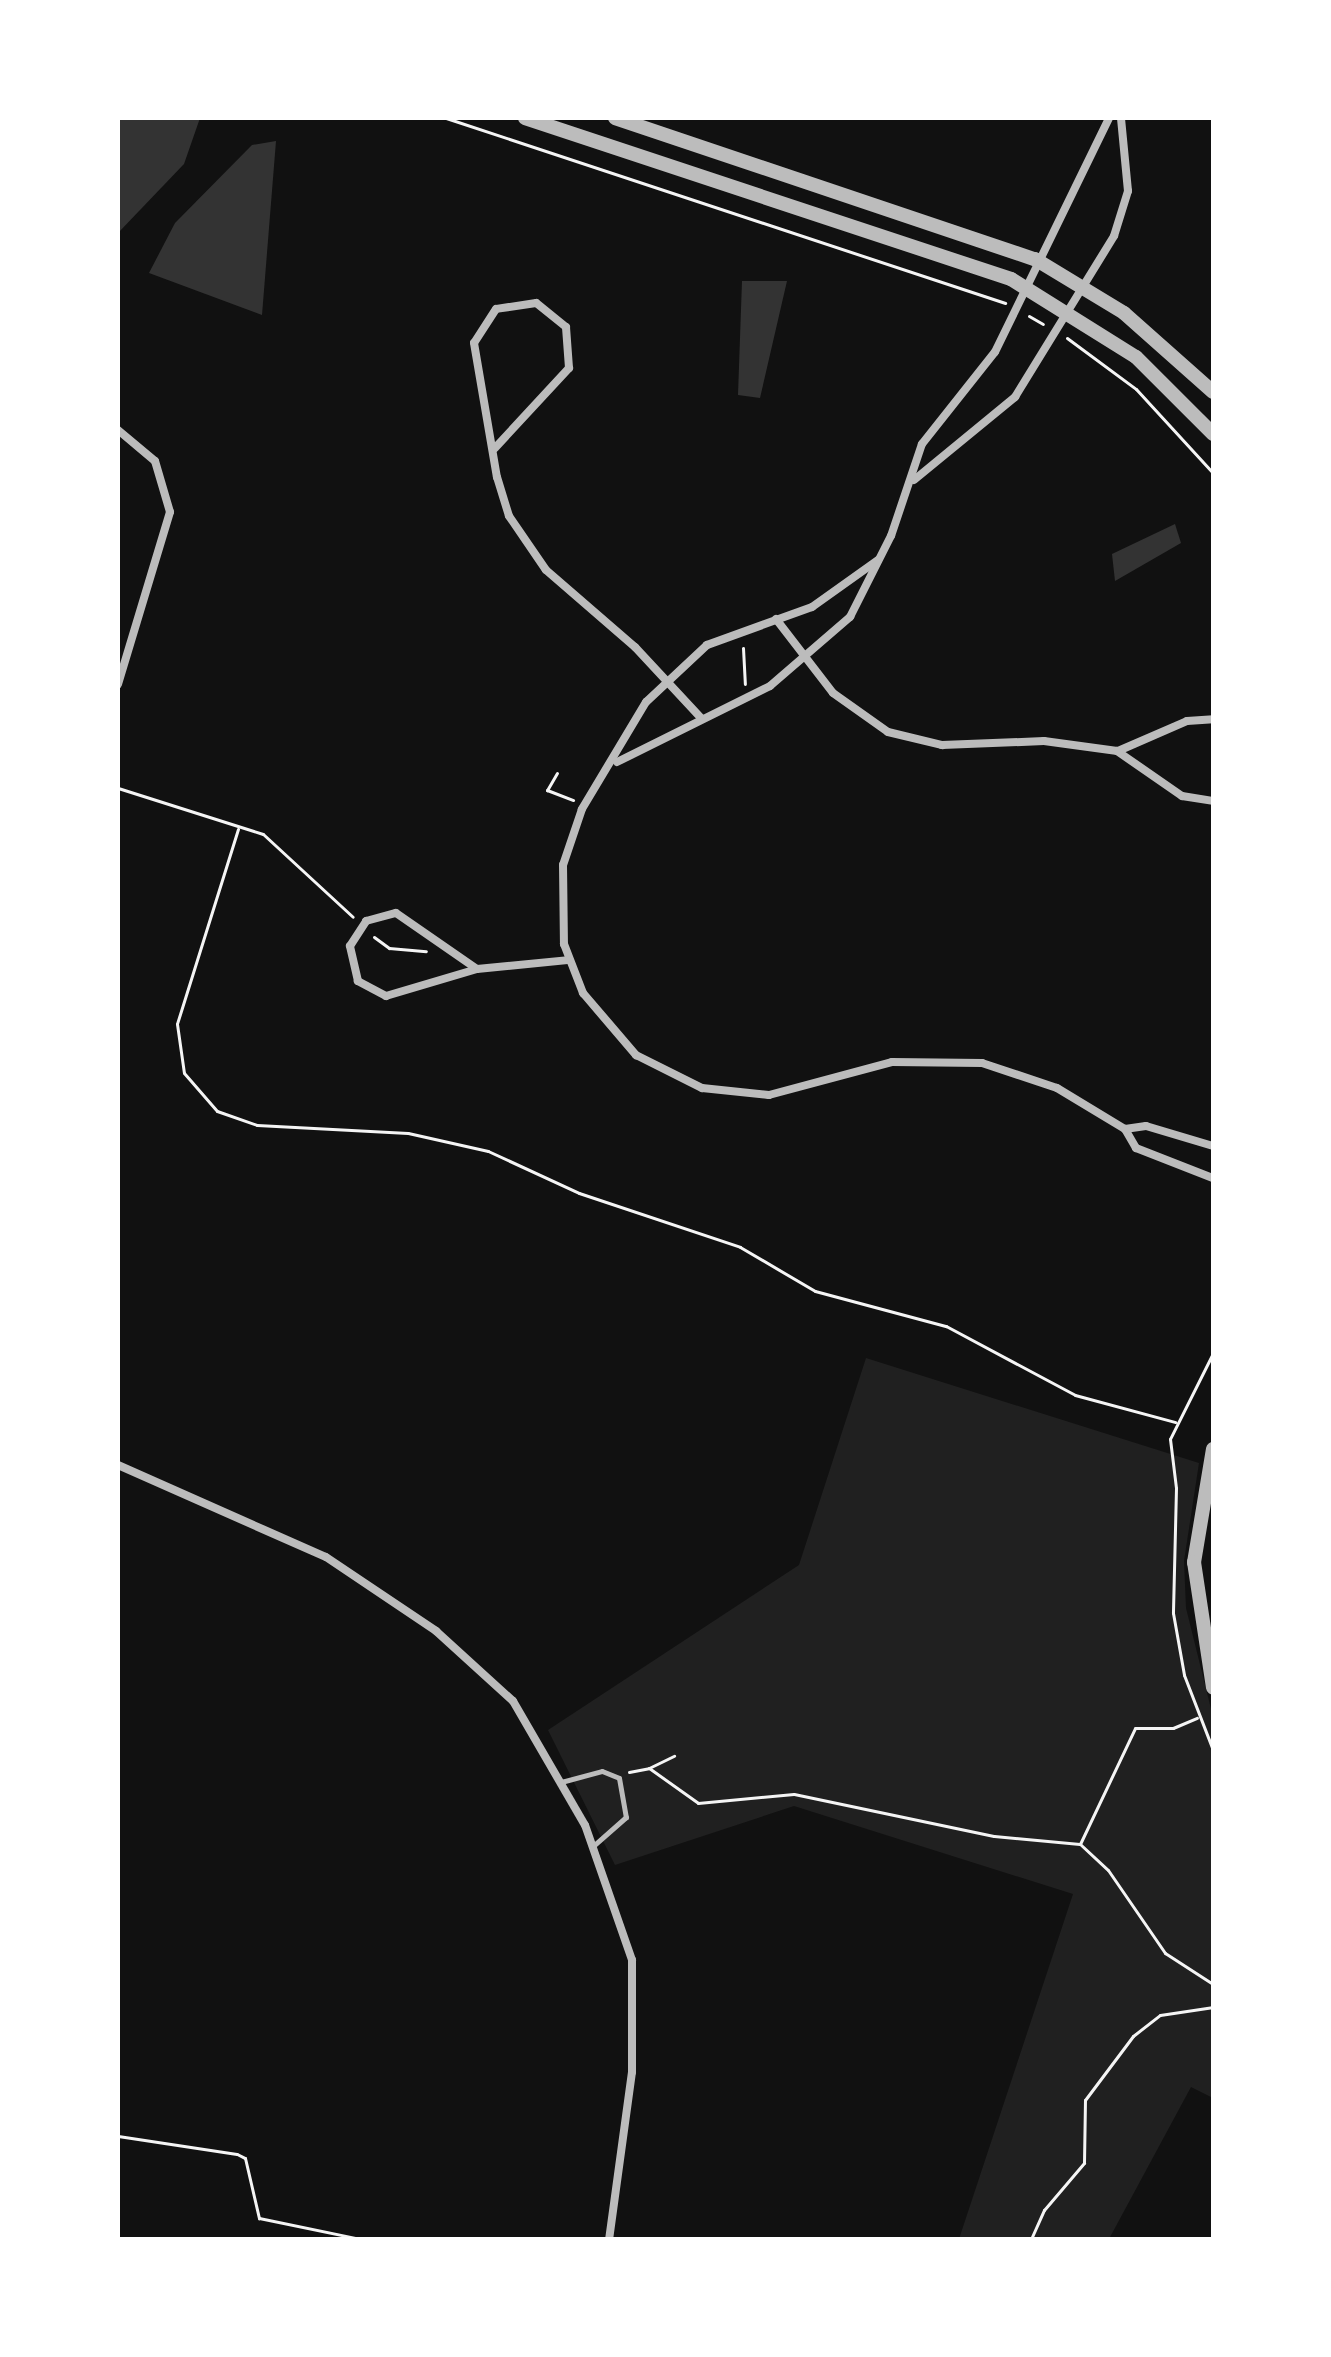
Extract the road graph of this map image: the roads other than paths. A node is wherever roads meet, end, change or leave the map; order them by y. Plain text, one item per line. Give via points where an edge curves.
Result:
1 (525, 118) edge
2 (615, 118) edge
3 (1109, 118) edge
4 (1121, 118) edge
5 (1041, 262) junction
6 (1083, 286) junction
7 (1028, 288) junction
8 (1069, 310) junction
9 (1213, 392) edge
10 (118, 430) edge
11 (1213, 434) edge
12 (495, 448) junction
13 (913, 481) junction
14 (878, 560) junction
15 (776, 619) junction
16 (806, 662) junction
17 (666, 679) junction
18 (118, 684) edge
19 (702, 719) junction
20 (1213, 719) edge
21 (1117, 751) junction
22 (616, 762) junction
23 (1213, 801) edge
24 (568, 960) junction
25 (477, 969) junction
26 (1125, 1129) junction
27 (1213, 1146) edge
28 (1213, 1178) edge
29 (1213, 1449) edge
30 (118, 1465) edge
31 (1213, 1688) edge
32 (561, 1782) junction
33 (593, 1846) junction
34 (609, 2239) edge

1 - 7 street via 954,257
2 - 5 street
3 - 5 street
4 - 6 street via 1125,209
5 - 6 street
5 - 7 street
6 - 8 street
6 - 9 street via 1157,339
7 - 8 street
7 - 13 street via 983,371 922,444
8 - 11 street via 1136,357
8 - 13 street via 1007,406
10 - 18 street via 139,444 163,476 170,519
12 - 12 street via 570,363 566,327 536,303 496,309 475,337
12 - 17 street via 501,495 529,549
13 - 14 street
14 - 15 street via 823,600
14 - 16 street via 859,605
15 - 16 street
15 - 17 street via 722,636
16 - 19 street
16 - 21 street via 855,713 910,739 949,746 1044,741
17 - 19 street
17 - 22 street
19 - 22 street
20 - 21 street via 1187,721
21 - 23 street via 1182,796
22 - 24 street via 582,809 567,848 560,900
24 - 25 street
24 - 26 street via 618,1039 655,1068 702,1088 769,1095 892,1062 968,1061 1046,1082
25 - 25 street via 403,914 370,918 350,946 358,981 386,996
26 - 27 street via 1146,1126
26 - 28 street via 1136,1148
29 - 31 street via 1194,1562
30 - 32 street via 326,1557 436,1631 513,1701
32 - 33 street
32 - 33 lane via 602,1771 619,1778 626,1817
33 - 34 street via 632,1960 632,2072

